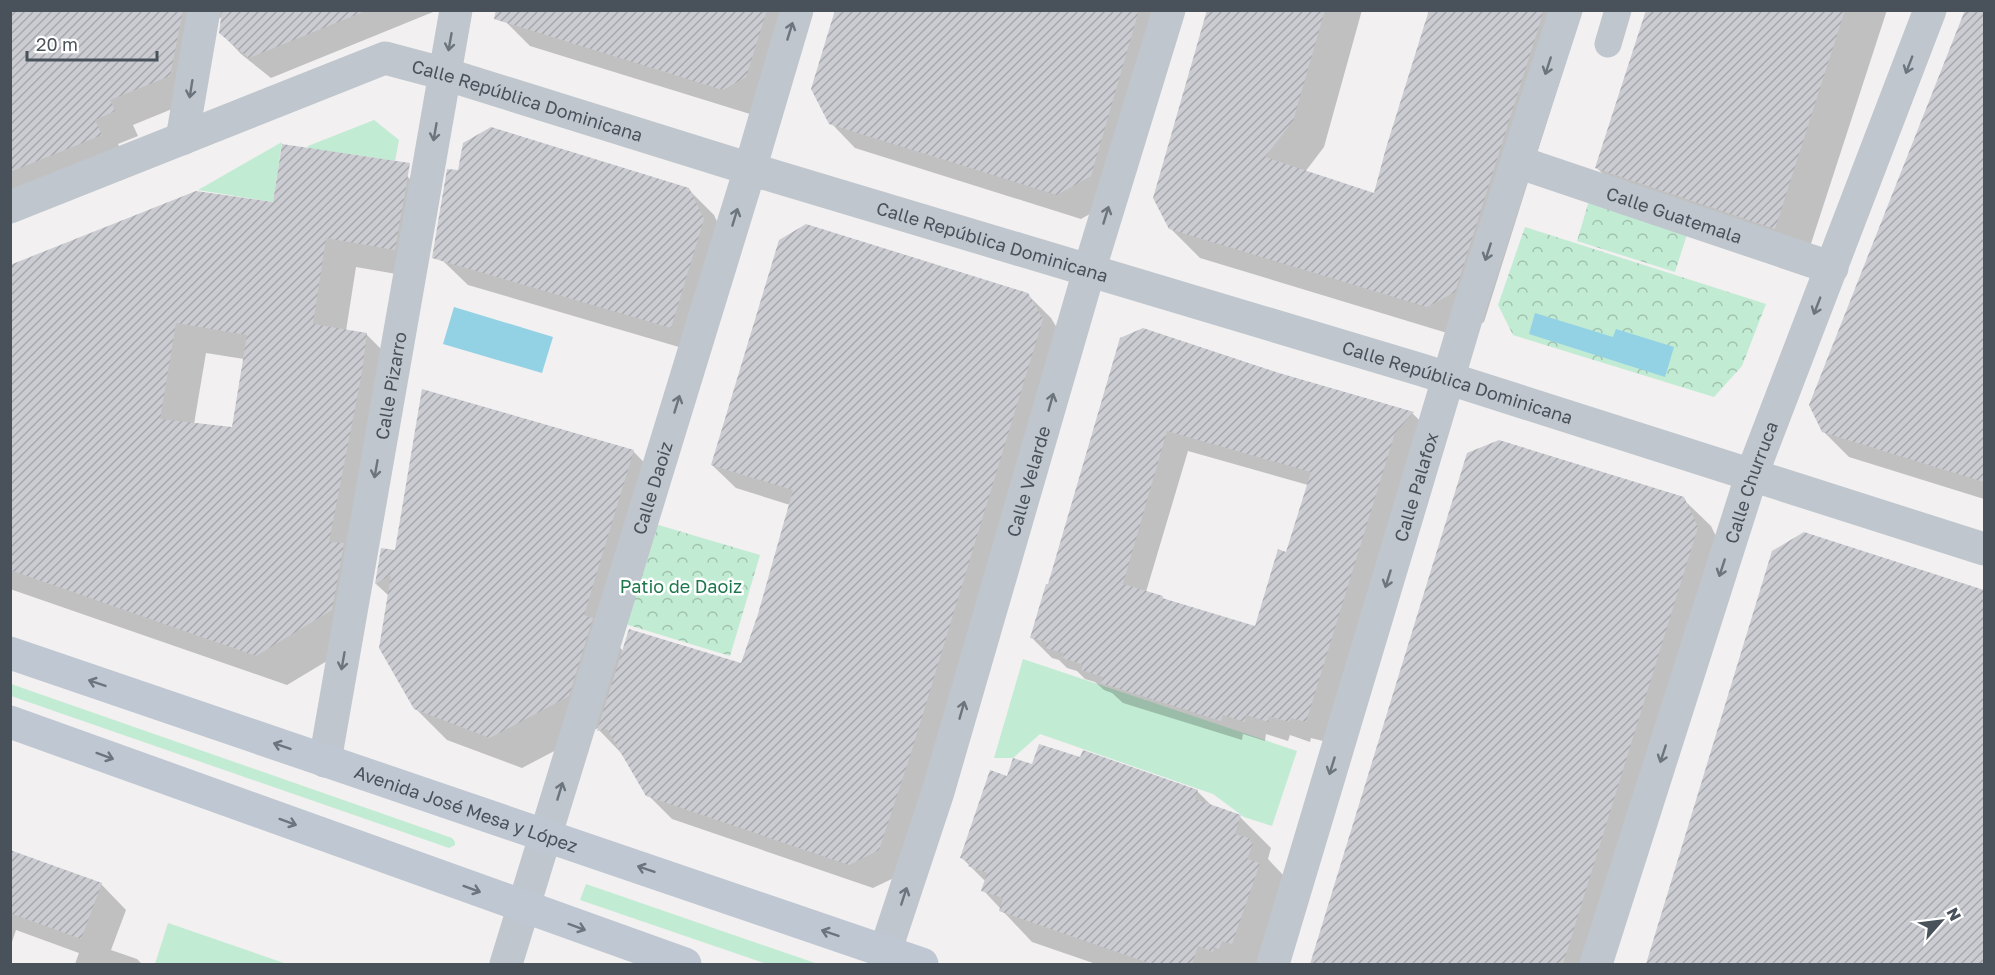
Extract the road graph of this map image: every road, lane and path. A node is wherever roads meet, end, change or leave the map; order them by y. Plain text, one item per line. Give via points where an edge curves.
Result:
1 (204, 10) edge
2 (456, 10) edge
3 (796, 10) edge
4 (1169, 10) edge
5 (1566, 10) edge
6 (1618, 10) edge
7 (1930, 10) edge
8 (1608, 44) dead end
9 (445, 74) junction
10 (182, 139) junction
11 (1518, 162) junction
12 (750, 169) junction
13 (10, 207) edge
14 (1832, 268) junction
15 (1089, 271) junction
16 (1448, 379) junction
17 (1752, 474) junction
18 (1984, 549) edge
19 (10, 653) edge
20 (10, 722) edge
21 (325, 761) junction
22 (546, 834) junction
23 (522, 907) junction
24 (885, 952) junction
25 (506, 964) edge
26 (685, 964) edge
27 (922, 964) edge
28 (1273, 964) edge
29 (1596, 964) edge

1 -> 10 street
2 -> 9 street, Calle Pizarro
12 -> 3 street, Calle Daoiz
15 -> 4 street, Calle Velarde
5 -> 11 street, Calle Palafox
6 - 8 lane
7 -> 14 street, Calle Churruca
9 - 10 street, Calle República Dominicana via 385,58
9 - 12 street, Calle República Dominicana
9 -> 21 street, Calle Pizarro
10 - 13 street, Calle República Dominicana
11 - 14 street, Calle Guatemala
11 -> 16 street, Calle Palafox
12 - 15 street, Calle República Dominicana
22 -> 12 street, Calle Daoiz
14 -> 17 street, Calle Churruca
15 - 16 street, Calle República Dominicana
24 -> 15 street, Calle Velarde via 938,792
16 - 17 street, Calle República Dominicana
16 -> 28 street, Calle Palafox
17 - 18 street, Calle República Dominicana
17 -> 29 street, Calle Churruca
21 -> 19 street, Avenida José Mesa y López
20 -> 23 street
21 - 22 street, Avenida José Mesa y López
22 - 23 street, Calle Daoiz
24 -> 22 street, Avenida José Mesa y López
23 - 25 street, Calle Daoiz
23 -> 26 street
24 - 27 street, Avenida José Mesa y López

